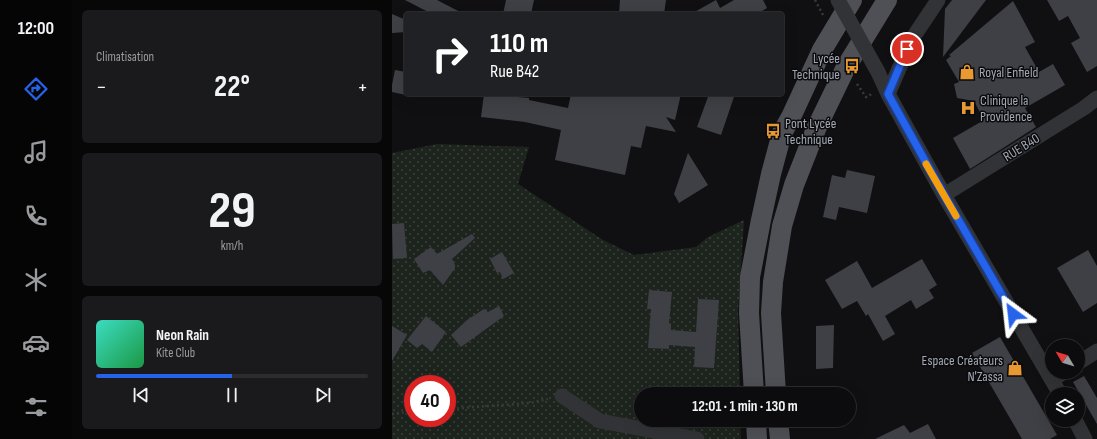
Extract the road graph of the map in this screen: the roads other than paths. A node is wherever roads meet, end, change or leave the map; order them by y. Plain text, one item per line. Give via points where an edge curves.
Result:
1 (838, 0) edge
2 (852, 0) edge
3 (887, 0) edge
4 (938, 0) edge
5 (888, 94) junction
6 (1097, 98) edge
7 (944, 195) junction
8 (1097, 351) edge
9 (1045, 355) edge
10 (1085, 359) edge
11 (754, 387) edge
12 (776, 387) edge
13 (562, 396) road end
14 (756, 427) edge
15 (779, 427) edge
16 (1078, 427) edge
17 (1083, 438) edge
18 (697, 439) edge
19 (757, 439) edge
20 (780, 439) edge

1 - 5 street, bridge
2 - 11 main road via 822,50 782,133 771,174 750,277 749,314
3 - 12 main road via 846,67 819,122 786,212 773,282 771,312
4 - 5 street via 912,39
5 - 7 street
6 - 7 street, RUE B40
7 - 9 street
8 - 10 street
13 - 18 street via 600,421
14 - 19 main road
15 - 20 main road
16 - 17 street

